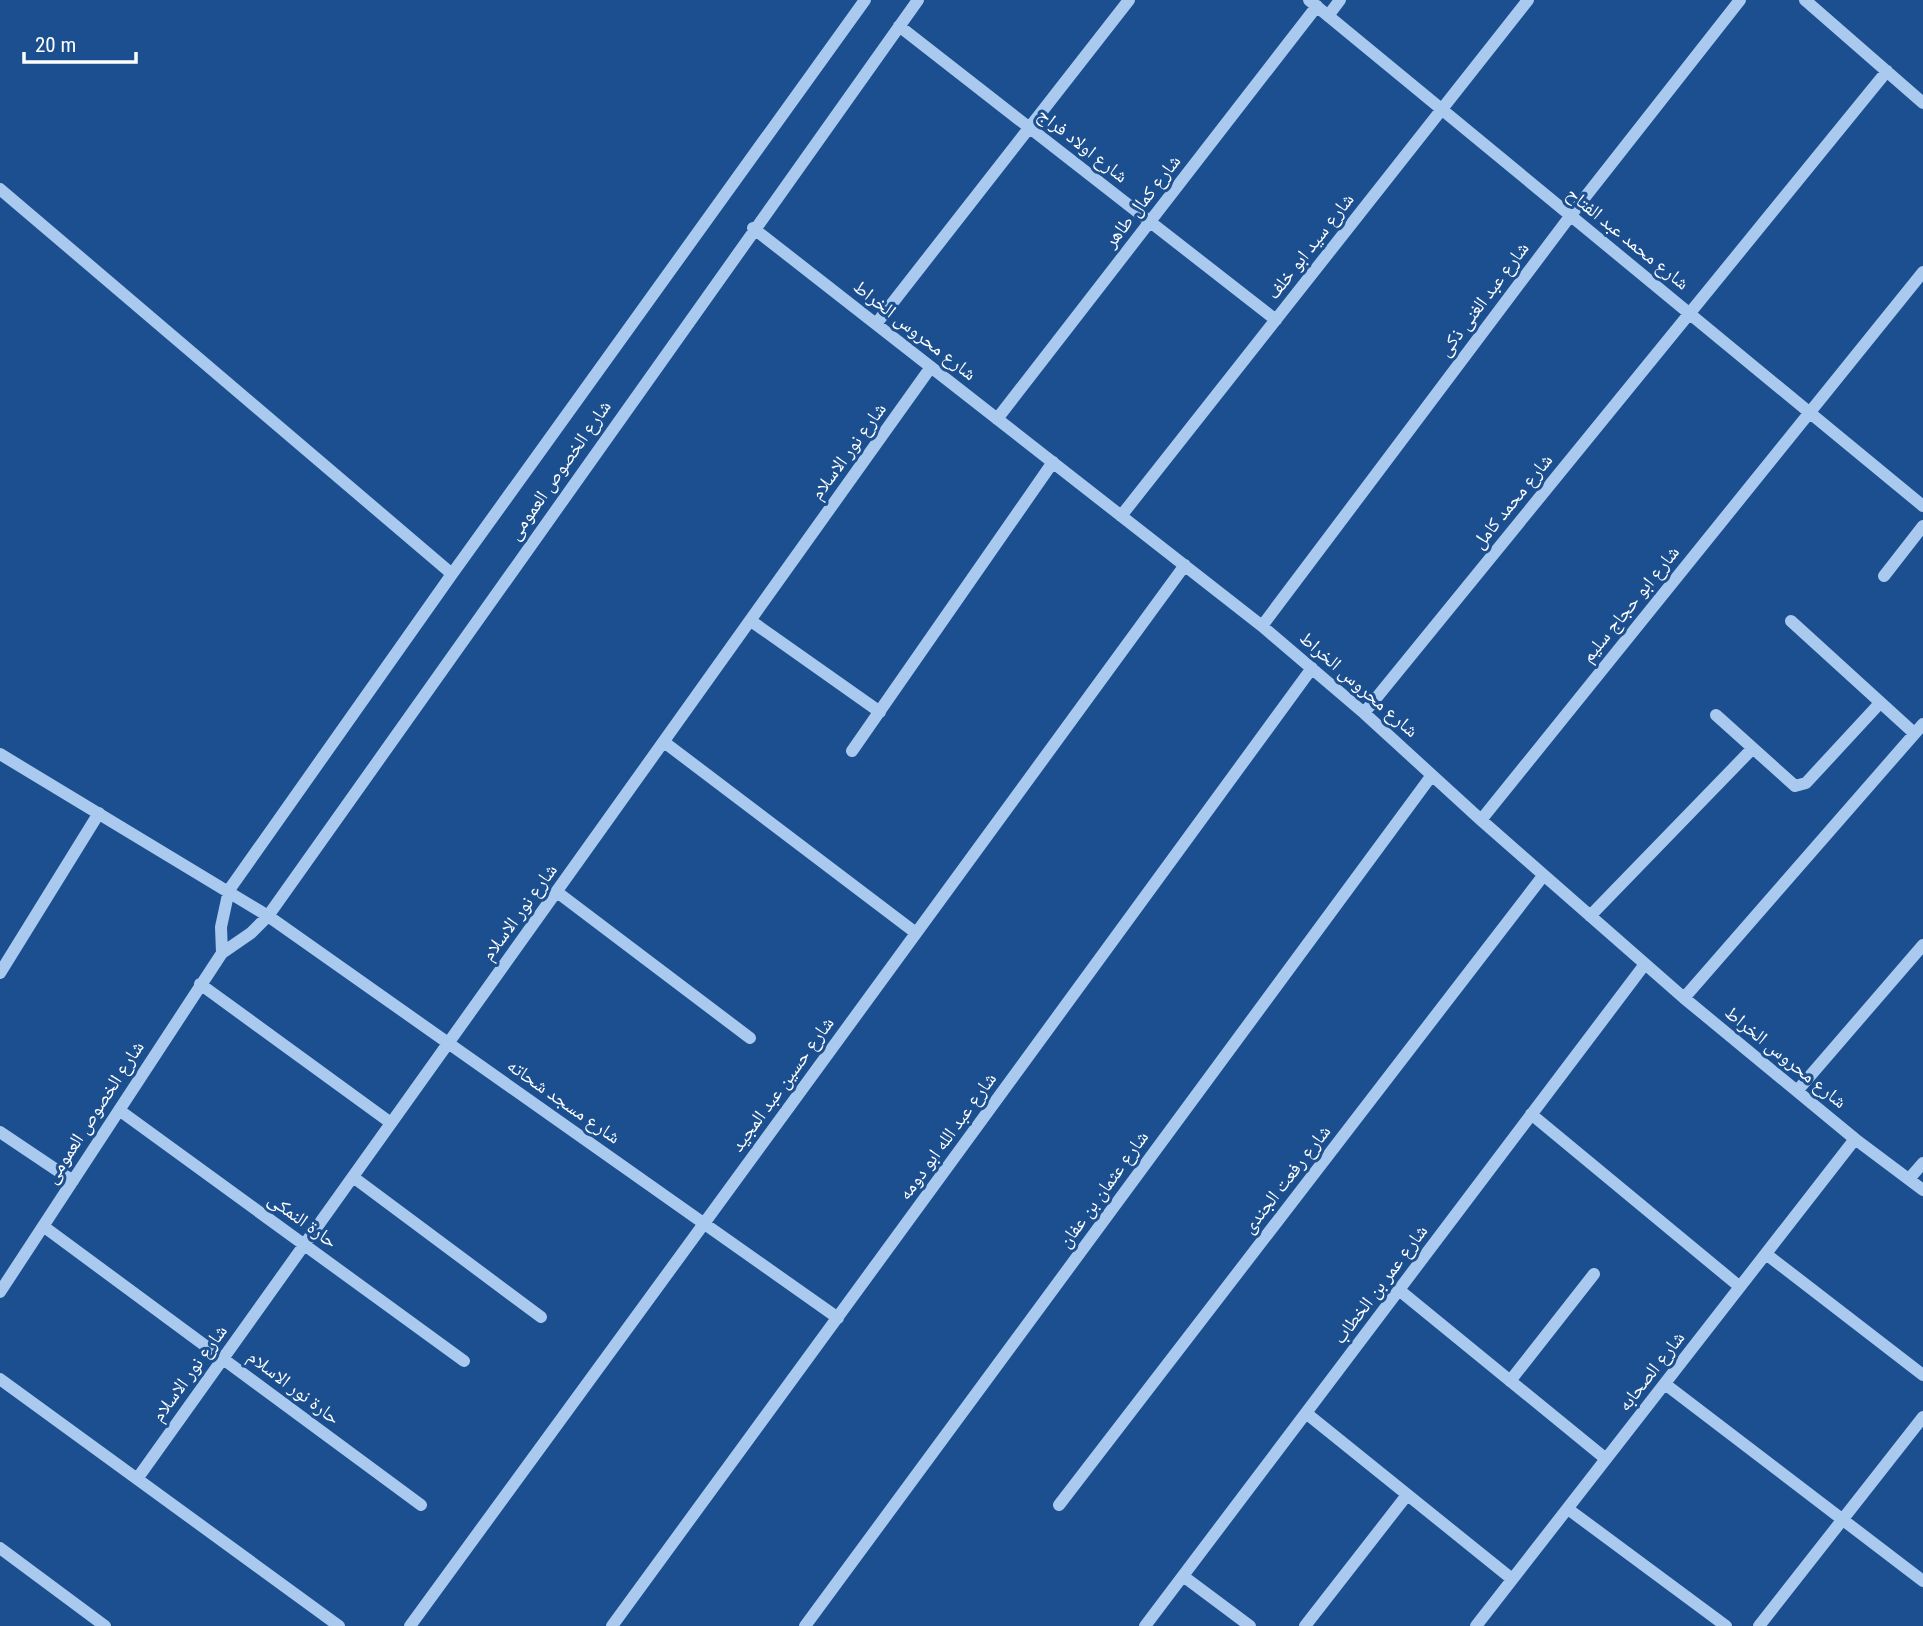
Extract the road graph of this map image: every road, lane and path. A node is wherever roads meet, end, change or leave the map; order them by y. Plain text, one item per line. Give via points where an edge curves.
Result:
1 (865, 0) edge
2 (918, 0) edge
3 (1129, 0) edge
4 (1340, 0) edge
5 (1528, 0) edge
6 (1740, 0) edge
7 (1805, 0) edge
8 (1313, 3) edge
9 (1328, 16) junction
10 (899, 26) junction
11 (1887, 71) junction
12 (1923, 103) edge
13 (1442, 110) junction
14 (1030, 128) junction
15 (0, 188) edge
16 (1571, 215) junction
17 (1150, 222) junction
18 (753, 228) junction
19 (1923, 272) edge
20 (1690, 314) junction
21 (1276, 320) junction
22 (877, 324) junction
23 (931, 368) junction
24 (1810, 412) junction
25 (997, 418) junction
26 (1053, 462) junction
27 (1923, 506) edge
28 (1121, 516) junction
29 (1923, 526) edge
30 (1185, 565) junction
31 (452, 574) junction
32 (1884, 576) dead end
33 (751, 621) junction
34 (1791, 621) dead end
35 (1262, 626) junction
36 (1312, 668) junction
37 (1880, 703) junction
38 (880, 712) junction
39 (1364, 713) junction
40 (1716, 715) dead end
41 (1919, 728) edge
42 (664, 742) junction
43 (1752, 749) junction
44 (852, 751) dead end
45 (0, 754) edge
46 (1433, 775) junction
47 (99, 813) junction
48 (1480, 820) junction
49 (1543, 876) junction
50 (229, 890) junction
51 (556, 892) junction
52 (268, 916) junction
53 (1590, 916) junction
54 (916, 933) junction
55 (1923, 945) edge
56 (222, 953) junction
57 (1645, 964) junction
58 (0, 972) edge
59 (200, 984) junction
60 (1684, 998) junction
61 (750, 1038) dead end
62 (449, 1043) junction
63 (1797, 1091) junction
64 (119, 1110) junction
65 (1531, 1114) junction
66 (391, 1123) junction
67 (0, 1132) edge
68 (1855, 1139) junction
69 (1923, 1163) edge
70 (353, 1177) junction
71 (1909, 1179) junction
72 (73, 1181) junction
73 (1923, 1190) edge
74 (704, 1224) junction
75 (43, 1226) junction
76 (305, 1245) junction
77 (1766, 1254) junction
78 (1594, 1274) dead end
79 (1740, 1287) junction
80 (1399, 1290) junction
81 (0, 1292) edge
82 (541, 1317) dead end
83 (838, 1318) junction
84 (223, 1358) junction
85 (464, 1362) dead end
86 (1923, 1375) edge
87 (0, 1379) edge
88 (1510, 1381) junction
89 (1665, 1384) junction
90 (1306, 1413) junction
91 (1923, 1418) edge
92 (1605, 1459) junction
93 (137, 1479) junction
94 (1408, 1495) junction
95 (421, 1505) dead end
96 (1059, 1505) dead end
97 (1568, 1509) junction
98 (1843, 1520) junction
99 (0, 1548) edge
100 (1183, 1576) junction
101 (1512, 1579) junction
102 (1923, 1581) edge
103 (105, 1626) edge
104 (339, 1626) edge
105 (410, 1626) edge
106 (612, 1626) edge
107 (805, 1626) edge
108 (1145, 1626) edge
109 (1250, 1626) edge
110 (1305, 1626) edge
111 (1476, 1626) edge
112 (1726, 1626) edge
113 (1759, 1626) edge

1 - 31 street, شارع الخصوص العمومى
2 - 10 street, شارع الخصوص العمومى
3 - 14 street
4 - 9 street
5 - 13 street, شارع سيد ابو خلف
6 - 16 street, شارع عبد الغنى ذكى
7 - 11 street
8 - 9 street, شارع محمد عبد الفتاح
8 - 17 street, شارع كمال طاهر
9 - 13 street, شارع محمد عبد الفتاح
10 - 14 street, شارع اولاد فراج
10 - 18 street, شارع الخصوص العمومى
11 - 12 street
11 - 20 street, شارع محمد كامل
13 - 16 street, شارع محمد عبد الفتاح
13 - 21 street, شارع سيد ابو خلف
14 - 17 street, شارع اولاد فراج
14 - 22 street
15 - 31 street
16 - 20 street, شارع محمد عبد الفتاح
16 - 35 street, شارع عبد الغنى ذكى
17 - 21 street, شارع اولاد فراج
17 - 25 street, شارع كمال طاهر
18 - 22 street, شارع محروس الخراط
18 - 52 street, شارع الخصوص العمومى
19 - 24 street, شارع ابو حجاج سليم
20 - 24 street, شارع محمد عبد الفتاح
20 - 39 street, شارع محمد كامل
21 - 28 street, شارع سيد ابو خلف
22 - 23 street, شارع محروس الخراط
23 - 25 street, شارع محروس الخراط
23 - 33 street, شارع نور الاسلام
24 - 27 street, شارع محمد عبد الفتاح
24 - 48 street, شارع ابو حجاج سليم
25 - 26 street, شارع محروس الخراط
26 - 28 street, شارع محروس الخراط
26 - 38 street
28 - 30 street, شارع محروس الخراط
29 - 32 street
30 - 35 street, شارع محروس الخراط
30 - 54 street, شارع حسين عبد المجيد
31 - 50 street, شارع الخصوص العمومى
33 - 38 street
33 - 42 street, شارع نور الاسلام
34 - 37 street
35 - 36 street, شارع محروس الخراط
36 - 39 street, شارع محروس الخراط
36 - 83 street, شارع عبد الله ابو دومه
37 - 41 street
37 - 43 street via 1802,786 1795,786
38 - 44 street
39 - 46 street, شارع محروس الخراط
40 - 43 street
41 - 60 street
42 - 51 street, شارع نور الاسلام
42 - 54 street
43 - 53 street
45 - 47 street, شارع مسجد شحاته
46 - 48 street, شارع محروس الخراط
46 - 107 street, شارع عثمان بن عفان
47 - 50 street, شارع مسجد شحاته
47 - 58 street
48 - 49 street, شارع محروس الخراط
49 - 53 street, شارع محروس الخراط
49 - 96 street, شارع رفعت الجندى
50 - 52 street, شارع مسجد شحاته
50 - 56 street, شارع الخصوص العمومى via 221,928
51 - 61 street
51 - 62 street, شارع نور الاسلام
52 - 56 street, شارع الخصوص العمومى
52 - 62 street, شارع مسجد شحاته
53 - 57 street, شارع محروس الخراط
54 - 74 street, شارع حسين عبد المجيد
55 - 63 street
56 - 59 street, شارع الخصوص العمومى
57 - 60 street, شارع محروس الخراط
57 - 65 street, شارع عمر بن الخطاب
59 - 64 street, شارع الخصوص العمومى
59 - 66 street
60 - 63 street, شارع محروس الخراط
62 - 66 street, شارع نور الاسلام
62 - 74 street, شارع مسجد شحاته
63 - 68 street, شارع محروس الخراط
64 - 72 street, شارع الخصوص العمومى
64 - 76 street, حارة النمكى
65 - 79 street
65 - 80 street, شارع عمر بن الخطاب
66 - 70 street, شارع نور الاسلام
67 - 72 street
68 - 71 street, شارع محروس الخراط
68 - 77 street, شارع الصحابه
69 - 71 street
70 - 76 street, شارع نور الاسلام
70 - 82 street
71 - 73 street, شارع محروس الخراط
72 - 75 street, شارع الخصوص العمومى
74 - 83 street, شارع مسجد شحاته
74 - 105 street, شارع حسين عبد المجيد
75 - 81 street, شارع الخصوص العمومى
75 - 84 street, حارة نور الاسلام
76 - 84 street, شارع نور الاسلام
76 - 85 street, حارة النمكى
77 - 79 street, شارع الصحابه
77 - 86 street
78 - 88 street
79 - 89 street, شارع الصحابه
80 - 88 street
80 - 90 street, شارع عمر بن الخطاب
83 - 106 street, شارع عبد الله ابو دومه
84 - 93 street, شارع نور الاسلام
84 - 95 street, حارة نور الاسلام
87 - 93 street
88 - 92 street
89 - 92 street, شارع الصحابه
89 - 98 street
90 - 94 street
90 - 100 street, شارع عمر بن الخطاب
91 - 98 street
92 - 97 street, شارع الصحابه
93 - 104 street
94 - 101 street
94 - 110 street
97 - 101 street, شارع الصحابه
97 - 112 street
98 - 102 street
98 - 113 street
99 - 103 street
100 - 108 street, شارع عمر بن الخطاب
100 - 109 street
101 - 111 street, شارع الصحابه

